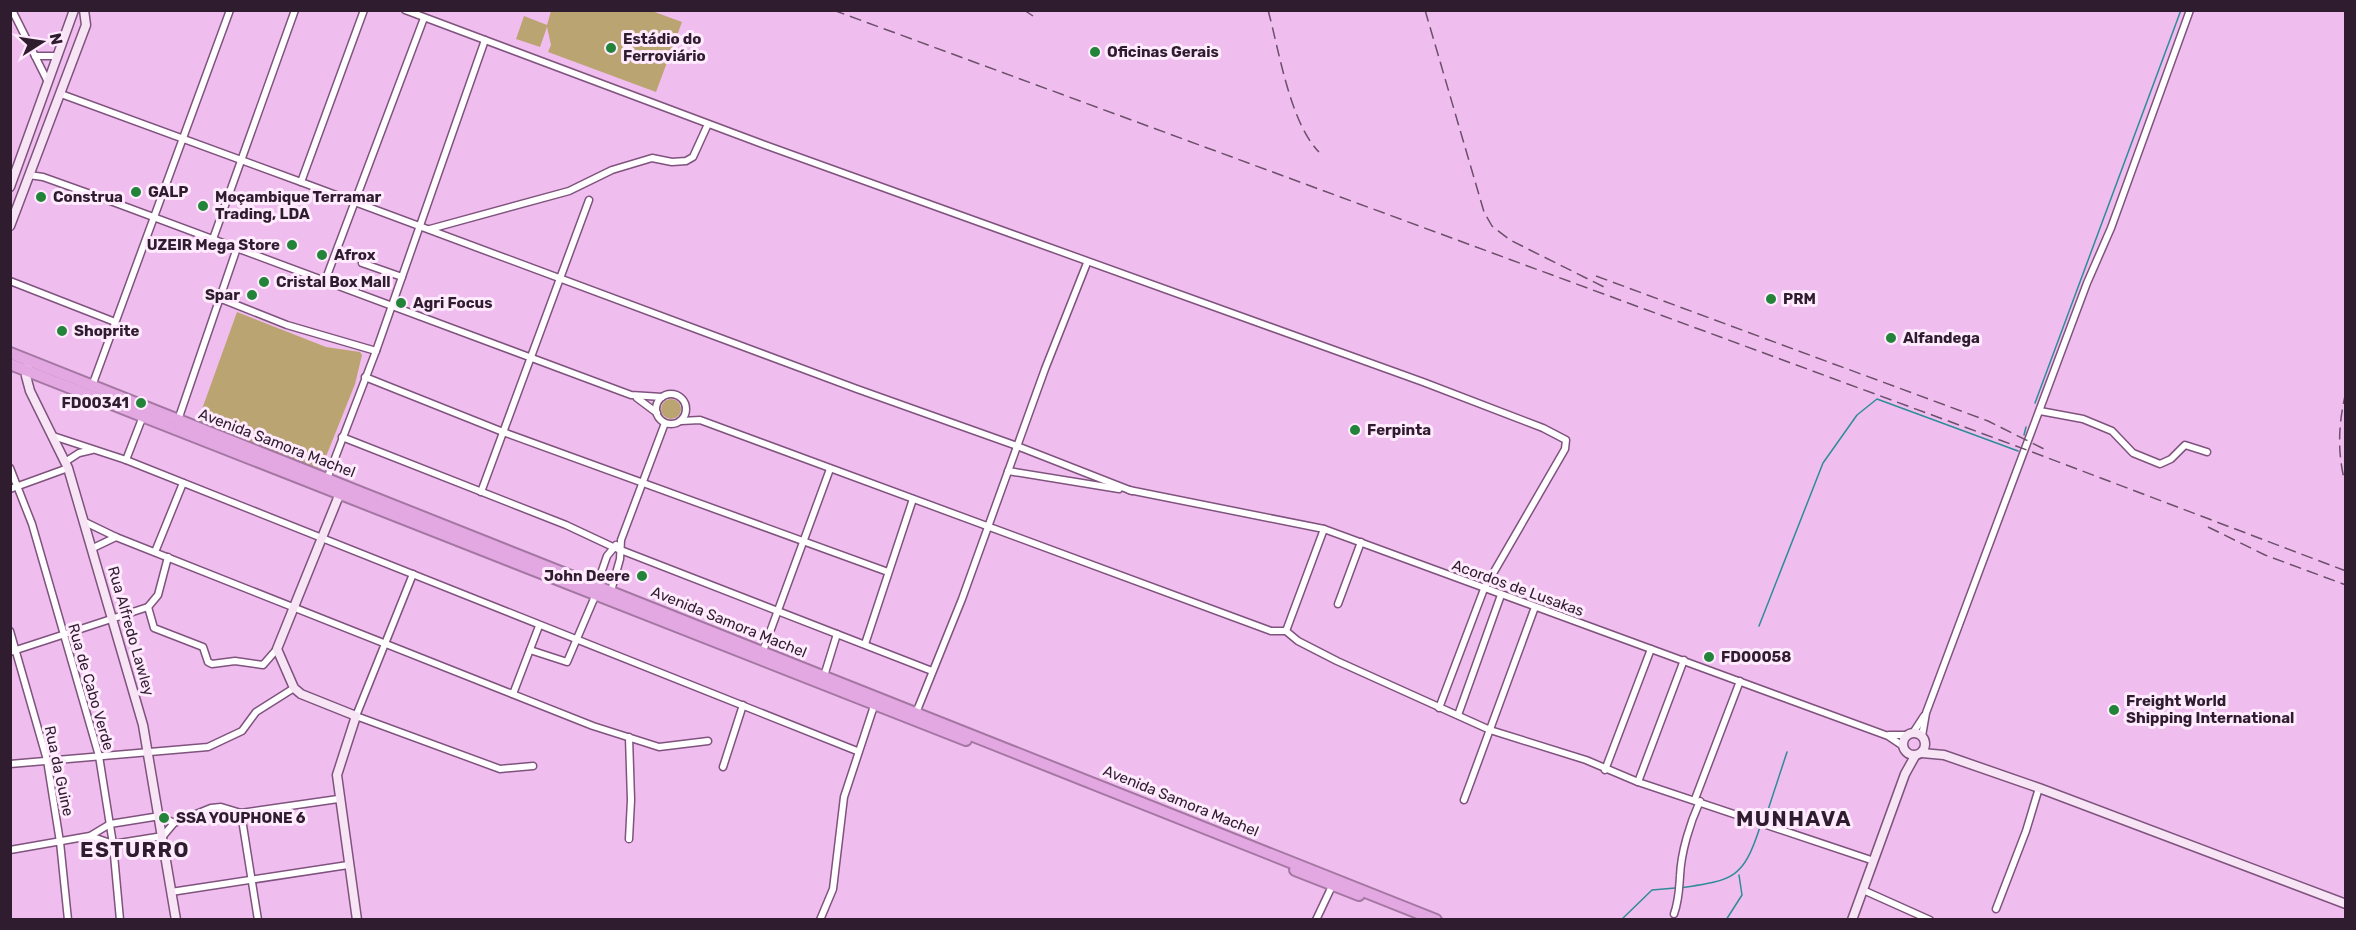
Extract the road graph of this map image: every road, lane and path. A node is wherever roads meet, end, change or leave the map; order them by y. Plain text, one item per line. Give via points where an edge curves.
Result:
1 (12, 10) edge
2 (74, 10) edge
3 (84, 10) edge
4 (230, 10) edge
5 (295, 10) edge
6 (364, 10) edge
7 (405, 10) edge
8 (2190, 10) edge
9 (424, 18) junction
10 (485, 40) junction
11 (61, 51) junction
12 (76, 52) junction
13 (35, 56) junction
14 (48, 82) junction
15 (61, 94) junction
16 (33, 123) junction
17 (708, 124) junction
18 (48, 129) junction
19 (183, 138) junction
20 (242, 160) junction
21 (14, 166) edge
22 (31, 172) junction
23 (301, 182) junction
24 (10, 188) edge
25 (589, 200) dead end
26 (354, 201) junction
27 (153, 217) junction
28 (10, 226) edge
29 (420, 226) junction
30 (430, 229) junction
31 (213, 239) junction
32 (237, 248) junction
33 (1086, 262) junction
34 (362, 263) dead end
35 (402, 277) junction
36 (559, 277) junction
37 (10, 280) edge
38 (325, 281) junction
39 (219, 298) junction
40 (392, 305) junction
41 (115, 322) junction
42 (375, 351) junction
43 (10, 353) edge
44 (530, 356) junction
45 (10, 364) edge
46 (28, 365) junction
47 (365, 377) junction
48 (68, 381) junction
49 (91, 386) junction
50 (631, 395) junction
51 (662, 397) junction
52 (116, 401) junction
53 (686, 406) junction
54 (2040, 411) junction
55 (657, 413) junction
56 (142, 416) junction
57 (165, 420) junction
58 (700, 420) junction
59 (681, 421) junction
60 (665, 423) junction
61 (182, 426) junction
62 (503, 432) junction
63 (53, 436) junction
64 (342, 437) junction
65 (71, 442) junction
66 (1017, 446) junction
67 (93, 450) junction
68 (2208, 452) dead end
69 (126, 460) junction
70 (69, 462) junction
71 (10, 468) edge
72 (830, 469) junction
73 (1008, 471) junction
74 (299, 473) junction
75 (327, 479) junction
76 (183, 483) junction
77 (641, 483) junction
78 (19, 486) junction
79 (10, 489) edge
80 (1131, 491) junction
81 (481, 492) junction
82 (340, 493) junction
83 (913, 499) junction
84 (377, 503) junction
85 (85, 522) junction
86 (988, 526) junction
87 (1324, 529) junction
88 (116, 537) junction
89 (322, 538) junction
90 (621, 540) junction
91 (801, 541) junction
92 (1361, 542) junction
93 (613, 547) junction
94 (93, 548) junction
95 (621, 551) junction
96 (155, 552) junction
97 (168, 557) junction
98 (888, 572) junction
99 (413, 574) junction
100 (1484, 589) junction
101 (596, 590) junction
102 (611, 591) junction
103 (1501, 595) junction
104 (1338, 604) dead end
105 (148, 607) junction
106 (295, 607) junction
107 (1535, 607) junction
108 (777, 610) junction
109 (113, 619) junction
110 (538, 626) junction
111 (10, 631) edge
112 (1286, 632) junction
113 (837, 634) junction
114 (65, 636) junction
115 (576, 639) junction
116 (384, 643) junction
117 (865, 644) junction
118 (1651, 649) junction
119 (277, 650) junction
120 (530, 650) junction
121 (13, 651) edge
122 (762, 651) junction
123 (1684, 660) junction
124 (932, 671) junction
125 (824, 675) junction
126 (1740, 681) junction
127 (294, 688) junction
128 (513, 694) junction
129 (876, 701) junction
130 (743, 705) junction
131 (1440, 708) junction
132 (916, 713) junction
133 (1458, 715) junction
134 (356, 716) junction
135 (1490, 730) junction
136 (1888, 735) junction
137 (1917, 736) junction
138 (629, 737) junction
139 (708, 741) dead end
140 (1904, 748) junction
141 (857, 751) junction
142 (149, 752) junction
143 (1918, 754) junction
144 (1944, 755) junction
145 (99, 756) junction
146 (47, 760) junction
147 (10, 764) edge
148 (533, 766) dead end
149 (723, 766) dead end
150 (1605, 770) junction
151 (1905, 774) junction
152 (1638, 782) junction
153 (2039, 788) junction
154 (338, 799) junction
155 (1464, 800) dead end
156 (1697, 800) junction
157 (241, 813) junction
158 (160, 816) junction
159 (174, 823) junction
160 (110, 824) junction
161 (90, 836) junction
162 (163, 836) junction
163 (629, 839) dead end
164 (60, 842) junction
165 (113, 844) junction
166 (10, 850) edge
167 (1874, 861) junction
168 (348, 865) junction
169 (251, 878) junction
170 (1334, 881) junction
171 (1863, 890) junction
172 (171, 892) junction
173 (2346, 904) edge
174 (1996, 909) dead end
175 (1674, 914) dead end
176 (68, 920) edge
177 (120, 920) edge
178 (176, 920) edge
179 (258, 920) edge
180 (357, 920) edge
181 (820, 920) edge
182 (1316, 920) edge
183 (1421, 920) edge
184 (1436, 920) edge
185 (1852, 920) edge
186 (1930, 920) edge

1 - 13 street
2 - 11 main road
3 - 12 main road via 86,25
4 - 19 street
5 - 20 street
6 - 23 street
7 - 9 street
8 - 54 street
9 - 10 street
9 - 26 street
10 - 17 street
10 - 29 street
11 - 12 main road
11 - 13 street
11 - 14 main road
12 - 15 main road
13 - 14 street
14 - 16 main road
15 - 18 main road
15 - 19 street
16 - 18 main road
16 - 21 main road
17 - 30 street via 693,157 686,161 652,158 612,170 569,191
17 - 33 street
18 - 22 main road
19 - 20 street
19 - 27 street
20 - 23 street
20 - 31 street
21 - 22 main road via 27,162
21 - 24 main road
22 - 27 street
22 - 28 main road
23 - 26 street
25 - 36 street
26 - 29 street
26 - 38 street
27 - 31 street
27 - 41 street
29 - 30 street
29 - 35 street
30 - 36 street
31 - 32 street
32 - 38 street
32 - 39 street
33 - 66 street
33 - 100 street via 1423,382 1566,440
34 - 35 street
35 - 40 street
36 - 44 street
36 - 66 street
37 - 41 street
38 - 40 street
39 - 42 street via 287,325
39 - 61 street
40 - 42 street
40 - 44 street
41 - 49 street
42 - 47 street
43 - 46 highway, Avenida Samora Machel
44 - 50 street
44 - 62 street
45 - 46 highway, Avenida Samora Machel
46 - 48 highway, Avenida Samora Machel
46 - 63 main road, Rua Alfredo Lawley via 30,391
47 - 62 street
47 - 64 street
48 - 49 highway, Avenida Samora Machel
48 - 52 highway, Avenida Samora Machel
49 - 52 highway, Avenida Samora Machel
50 - 51 street
50 - 55 street
51 - 53 street via 675,394
51 - 55 street
52 - 56 highway, Avenida Samora Machel
52 - 57 highway, Avenida Samora Machel
53 - 58 street
53 - 59 street
54 - 68 street via 2112,431 2133,453 2160,464 2185,445
54 - 137 street
55 - 60 street
56 - 57 highway, Avenida Samora Machel
56 - 69 street
57 - 61 highway, Avenida Samora Machel
58 - 59 street
58 - 72 street
59 - 60 street
60 - 77 street
61 - 74 highway, Avenida Samora Machel
62 - 77 street
62 - 81 street
63 - 65 street
63 - 70 main road, Rua Alfredo Lawley
64 - 75 street
64 - 81 street
65 - 67 street
65 - 70 street
66 - 73 street
66 - 80 street
67 - 69 street
67 - 70 street
69 - 76 street
70 - 78 street
70 - 85 main road, Rua Alfredo Lawley
71 - 78 street, Rua de Cabo Verde
72 - 83 street
72 - 91 street
73 - 80 street
73 - 86 street
74 - 75 highway, Avenida Samora Machel
74 - 82 highway, Avenida Samora Machel
75 - 84 highway, Avenida Samora Machel
76 - 89 street
76 - 96 street
77 - 90 street
77 - 91 street
78 - 79 street
78 - 114 street, Rua de Cabo Verde
80 - 87 street, Acordos de Lusakas
81 - 93 street
82 - 84 highway, Avenida Samora Machel
82 - 89 main road
83 - 86 street
83 - 98 street
84 - 101 highway, Avenida Samora Machel
85 - 88 street
85 - 94 main road, Rua Alfredo Lawley
86 - 112 street via 1271,631
86 - 124 street
87 - 92 street, Acordos de Lusakas
87 - 112 street
88 - 94 street
88 - 96 street
89 - 99 street
89 - 106 main road
90 - 93 street
90 - 95 street
91 - 98 street
91 - 108 street
92 - 100 street, Acordos de Lusakas
92 - 104 street
93 - 95 street
93 - 101 street
94 - 109 main road, Rua Alfredo Lawley
95 - 102 street
95 - 108 street
96 - 97 street
97 - 105 street via 158,595
97 - 106 street
98 - 117 street
99 - 110 street
99 - 116 street
100 - 103 street, Acordos de Lusakas
100 - 131 street
101 - 102 highway, Avenida Samora Machel
101 - 115 street
101 - 129 highway, Avenida Samora Machel
102 - 122 highway, Avenida Samora Machel
103 - 107 street, Acordos de Lusakas
103 - 133 street
105 - 109 street
105 - 119 street via 154,628 203,647 212,664 234,661 262,665
106 - 116 street
106 - 119 main road
107 - 118 street, Acordos de Lusakas
107 - 135 street
108 - 113 street
108 - 122 street
109 - 114 street
109 - 142 main road, Rua Alfredo Lawley
110 - 115 street
110 - 120 street
111 - 121 street, Rua da Guine
112 - 131 street via 1337,661
113 - 117 street
113 - 125 street
114 - 121 street
114 - 145 street, Rua de Cabo Verde
115 - 120 street via 567,662
115 - 130 street
116 - 128 street
116 - 134 street
117 - 124 street
118 - 123 street, Acordos de Lusakas
118 - 150 street
119 - 127 main road
120 - 128 street
121 - 146 street, Rua da Guine
122 - 125 highway, Avenida Samora Machel
123 - 126 street, Acordos de Lusakas
123 - 152 street
124 - 132 street
125 - 129 highway, Avenida Samora Machel
126 - 136 street, Acordos de Lusakas
126 - 156 street
127 - 134 main road via 308,698
127 - 142 street via 256,711 242,731 219,743
128 - 138 street
129 - 132 highway, Avenida Samora Machel
129 - 141 street
129 - 170 highway, Avenida Samora Machel
130 - 141 street
130 - 149 street
131 - 133 street
132 - 170 highway, Avenida Samora Machel
133 - 135 street
134 - 148 street via 500,769
134 - 154 main road via 338,768
135 - 150 street via 1586,760
135 - 155 street
136 - 137 street
136 - 140 street
137 - 140 main road
137 - 143 main road
137 - 144 main road
138 - 139 street via 659,747
138 - 163 street
140 - 143 main road
140 - 151 main road
141 - 181 street via 841,815 832,889
142 - 145 street
142 - 158 main road, Rua Alfredo Lawley
143 - 144 main road
143 - 151 main road
144 - 153 main road
145 - 146 street
145 - 160 street, Rua de Cabo Verde
146 - 147 street
146 - 164 street, Rua da Guine
150 - 152 street
151 - 167 main road
152 - 156 street
153 - 173 main road
153 - 174 street
154 - 157 street
154 - 168 main road
156 - 167 street
156 - 175 street
157 - 159 street via 211,808
157 - 169 street
158 - 159 street
158 - 160 street
158 - 162 main road, Rua Alfredo Lawley
159 - 162 street
160 - 161 street
160 - 165 street, Rua de Cabo Verde
161 - 164 street
161 - 165 street
162 - 165 street
162 - 172 main road, Rua Alfredo Lawley
164 - 166 street
164 - 176 street, Rua da Guine
165 - 177 street, Rua de Cabo Verde
167 - 171 main road
168 - 169 street
168 - 180 main road
169 - 172 street
169 - 179 street
170 - 182 street
170 - 183 highway, Avenida Samora Machel
170 - 184 highway, Avenida Samora Machel
171 - 185 main road
171 - 186 street
172 - 178 main road, Rua Alfredo Lawley

